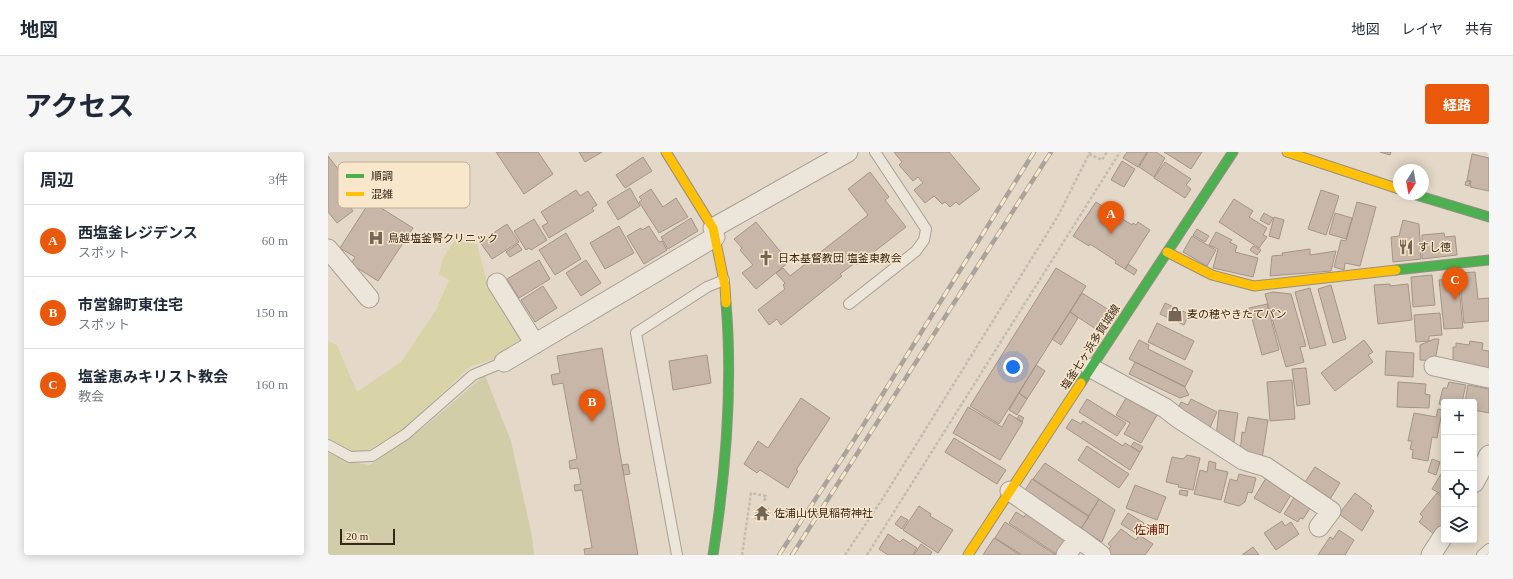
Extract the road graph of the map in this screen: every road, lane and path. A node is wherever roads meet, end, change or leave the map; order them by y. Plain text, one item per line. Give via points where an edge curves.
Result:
1 (666, 152) edge
2 (848, 152) edge
3 (875, 152) edge
4 (1107, 152) edge
5 (1120, 152) edge
6 (1233, 152) edge
7 (1287, 152) edge
8 (1090, 153) edge
9 (1393, 187) edge
10 (1429, 199) edge
11 (1489, 217) edge
12 (714, 232) junction
13 (328, 249) edge
14 (1167, 252) junction
15 (1489, 260) edge
16 (724, 280) junction
17 (497, 283) dead end
18 (369, 298) dead end
19 (849, 304) dead end
20 (535, 344) junction
21 (504, 362) joint
22 (1434, 366) dead end
23 (1091, 368) junction
24 (1489, 378) edge
25 (328, 445) edge
26 (1489, 455) edge
27 (1477, 477) edge
28 (1010, 491) junction
29 (764, 502) dead end
30 (1319, 527) dead end
31 (1078, 538) junction
32 (1441, 540) edge
33 (1489, 549) edge
34 (677, 555) edge
35 (713, 555) edge
36 (742, 555) edge
37 (845, 555) edge
38 (867, 555) edge
39 (968, 555) edge
40 (1066, 555) edge
41 (1100, 555) edge
42 (1431, 555) edge
43 (1482, 555) edge

1 - 12 street
2 - 12 street
3 - 19 lane via 926,230 924,240 916,251
4 - 8 path via 1102,160
5 - 38 path
6 - 14 street, 塩釜七ヶ浜多賀城線
7 - 9 street
8 - 37 path via 1058,216
10 - 11 street
12 - 16 street
12 - 20 street
13 - 18 street
14 - 15 street via 1212,275 1254,286
14 - 23 street, 塩釜七ヶ浜多賀城線
16 - 34 lane via 706,287 636,333
16 - 35 street via 729,339 727,421 721,506
17 - 20 street
20 - 21 street
21 - 25 lane via 473,375 406,434 372,456 350,457
22 - 24 street
23 - 28 street, 塩釜七ヶ浜多賀城線
23 - 30 street via 1165,408 1244,460 1266,467 1331,511
26 - 27 street
28 - 31 street
28 - 39 street, 塩釜七ヶ浜多賀城線
29 - 36 path via 766,496 751,493
31 - 40 street
31 - 41 street
32 - 42 street
33 - 43 lane

